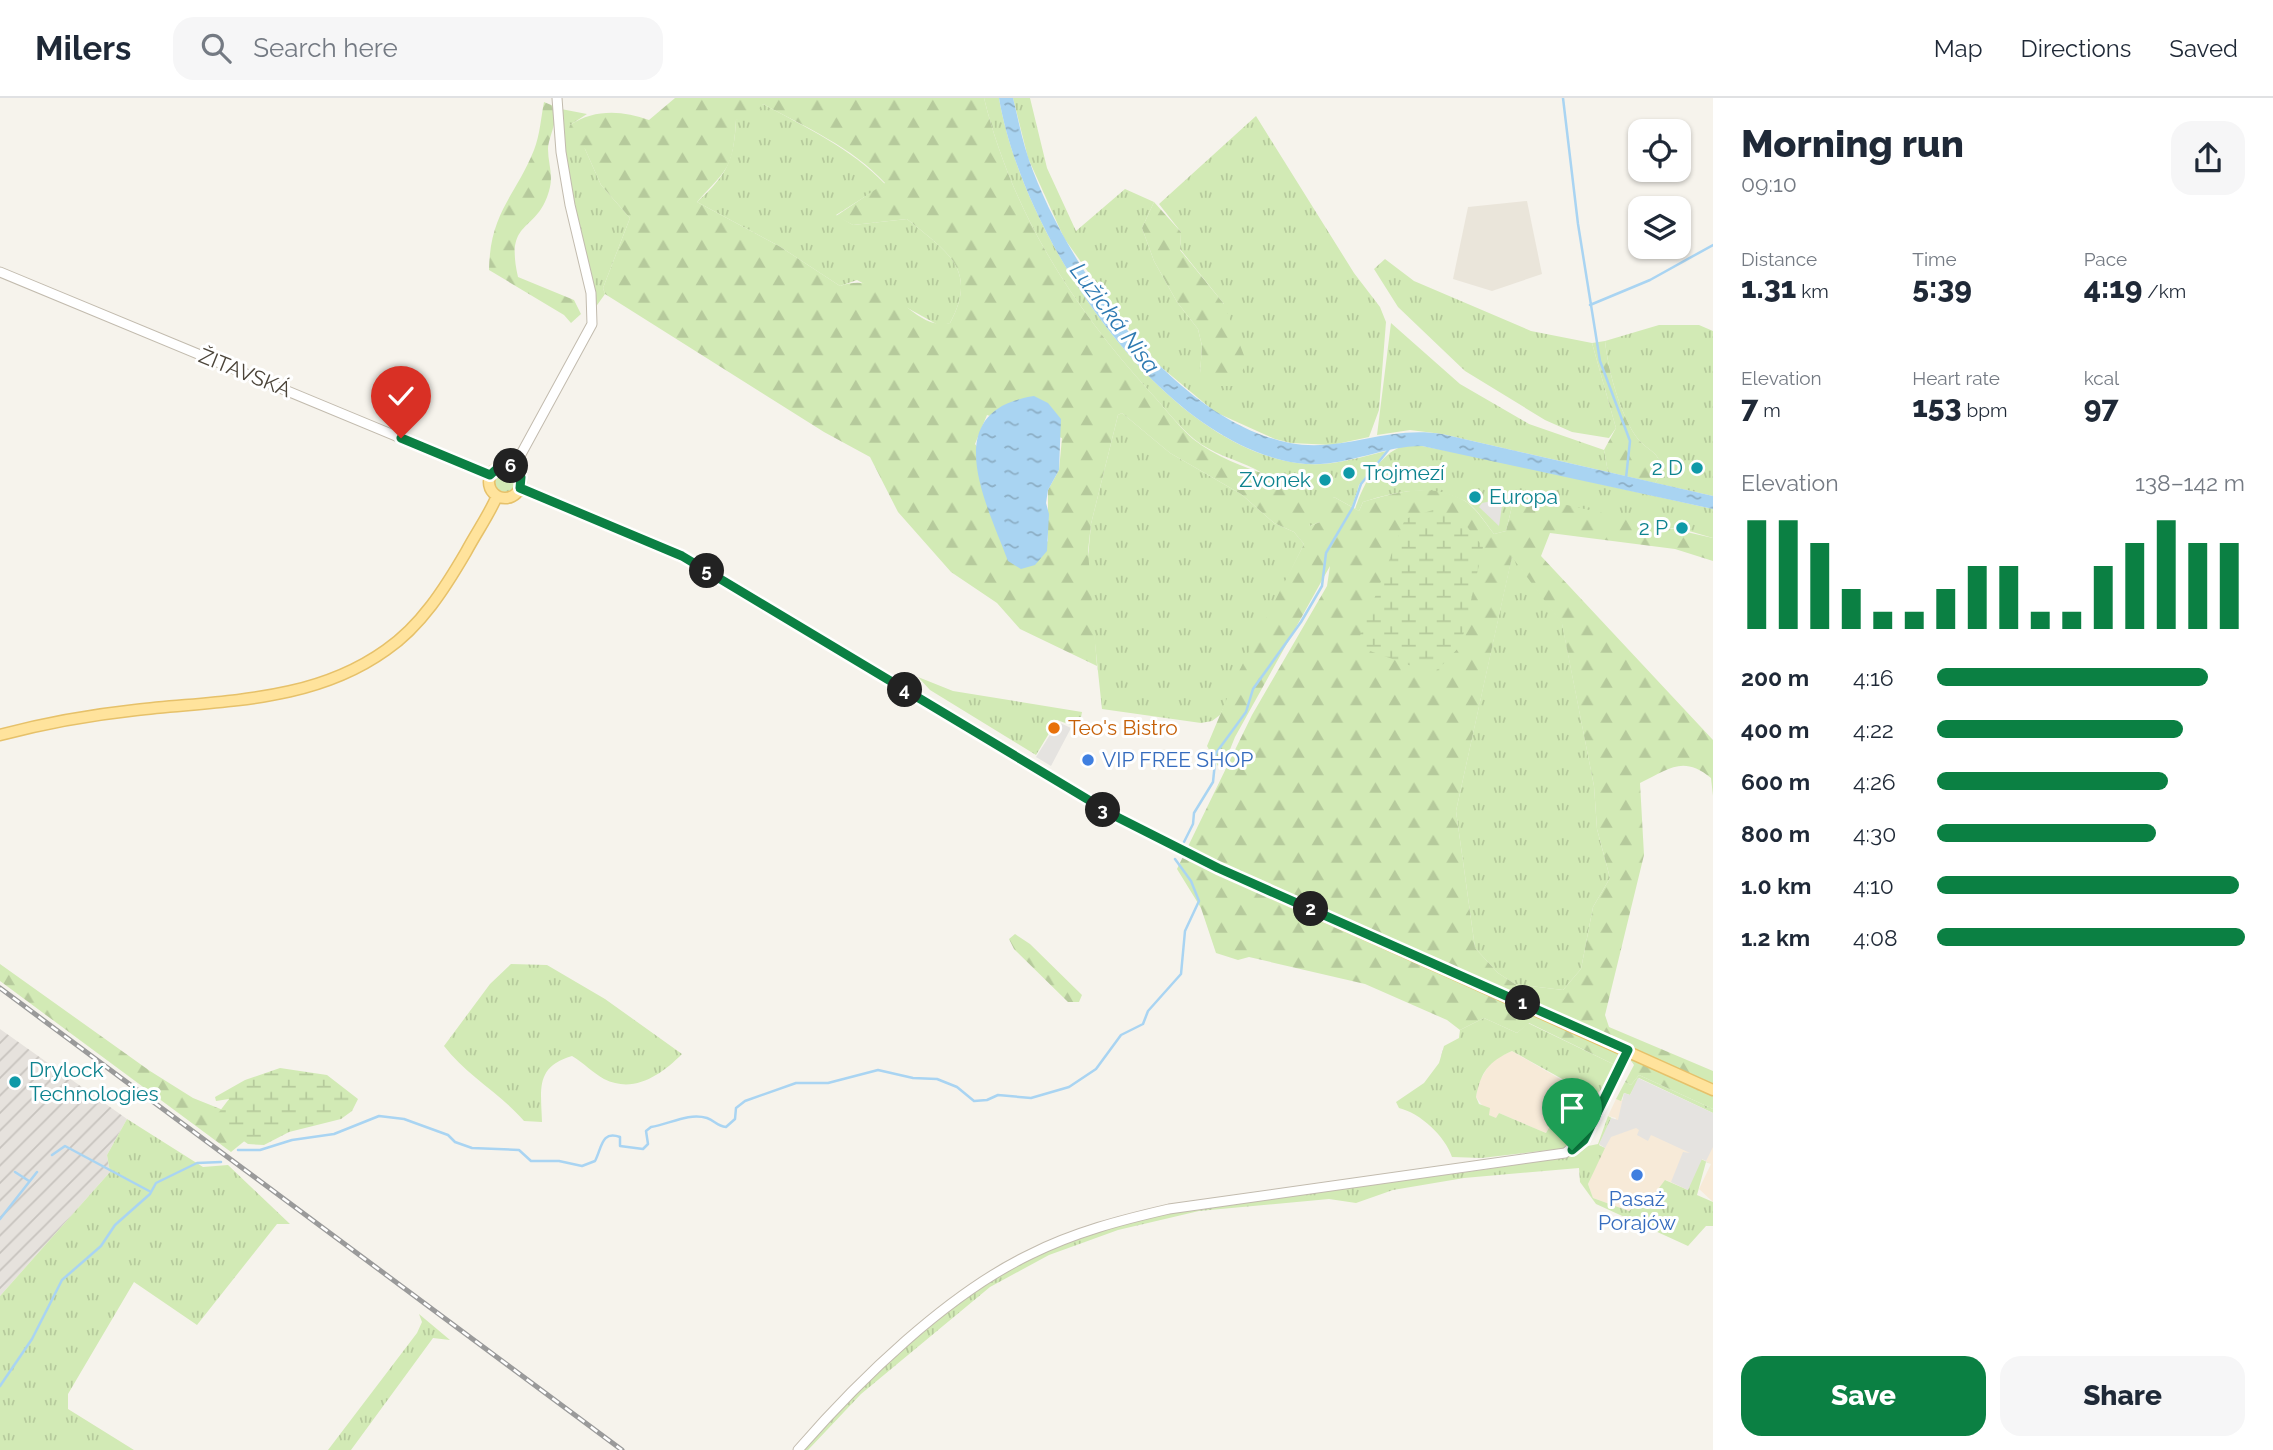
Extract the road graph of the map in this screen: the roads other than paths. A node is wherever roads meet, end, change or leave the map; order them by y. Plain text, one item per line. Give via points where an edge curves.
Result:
1 (557, 98) edge
2 (0, 272) edge
3 (514, 467) junction
4 (490, 475) junction
5 (520, 488) junction
6 (497, 496) junction
7 (0, 735) edge
8 (1628, 1050) junction
9 (1713, 1090) edge
10 (798, 1450) edge

1 - 3 street via 561,152 591,293 592,324
2 - 4 street, ŽITAVSKÁ
3 - 4 main road via 500,466
3 - 5 main road via 521,477
4 - 6 main road via 489,487
5 - 6 main road via 510,497
5 - 8 main road via 682,556 1051,779 1185,851
6 - 7 main road via 424,614 388,649 352,670 318,685 268,697 80,718
8 - 9 main road
8 - 10 street via 1584,1140 1565,1153 1168,1209 1107,1224 1030,1254 983,1281 903,1346

